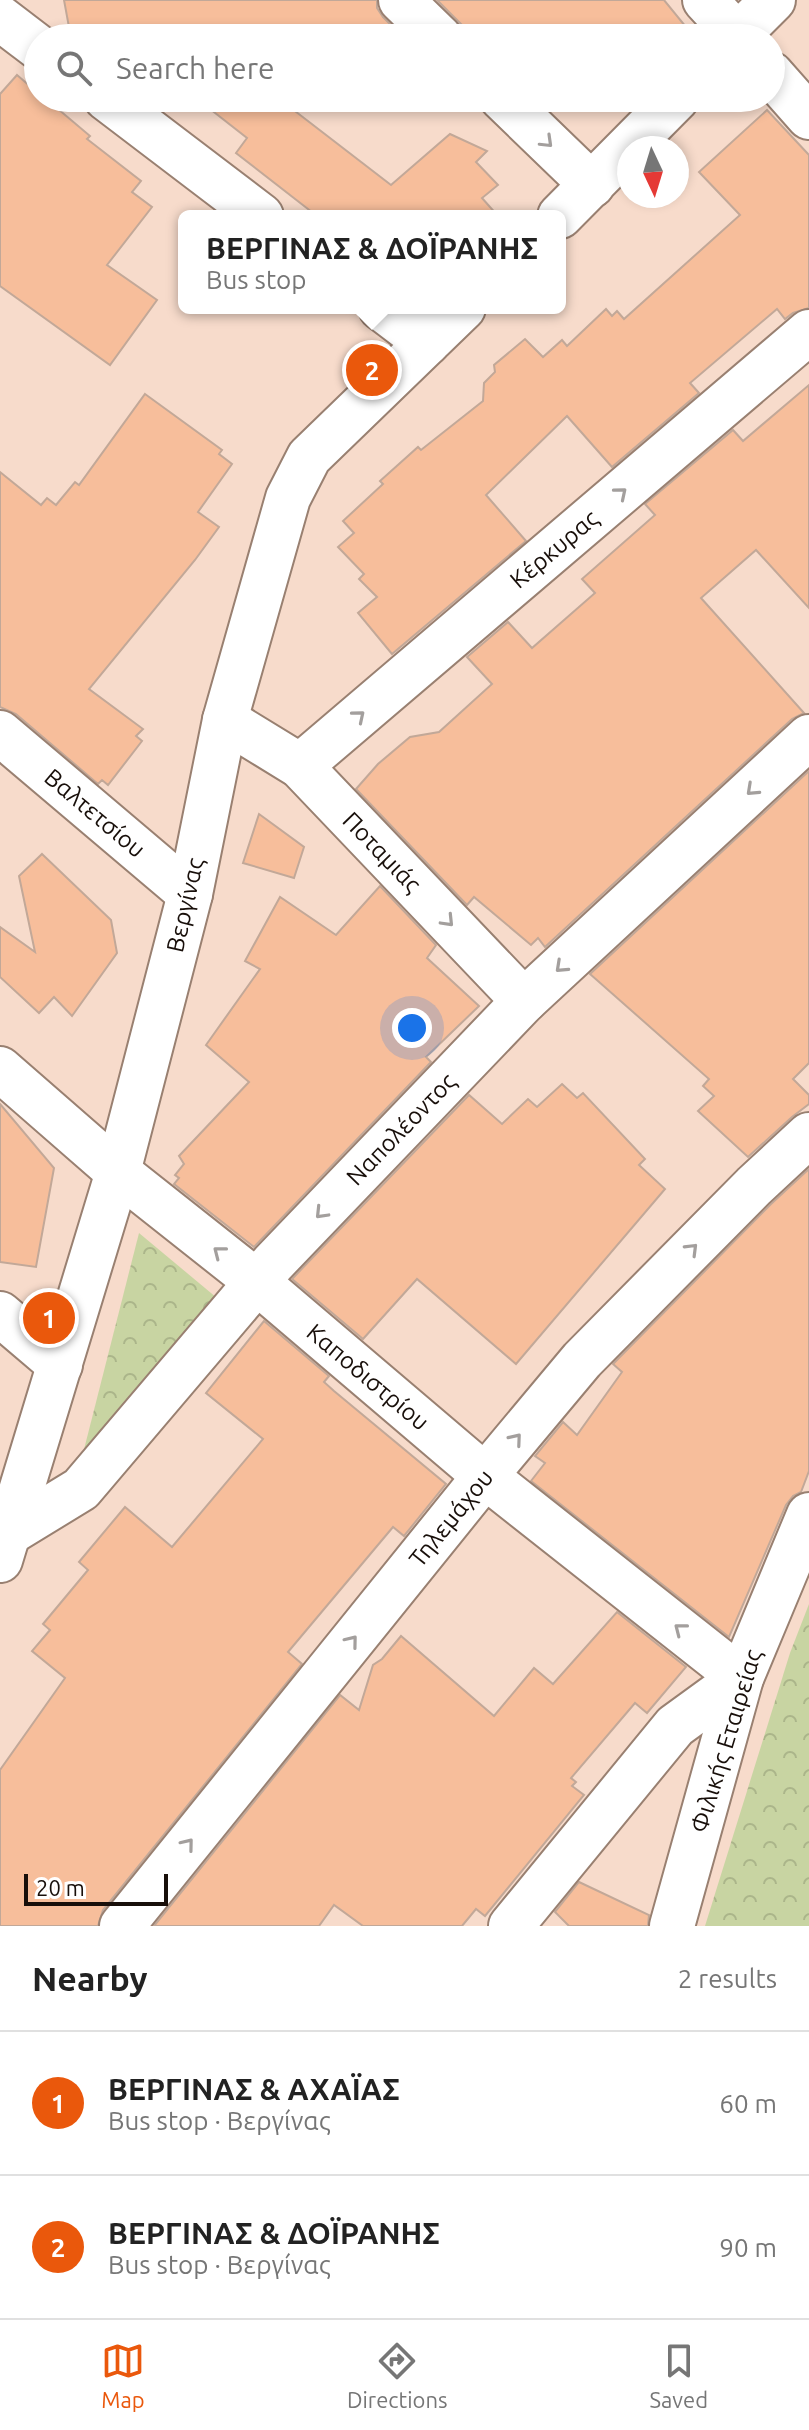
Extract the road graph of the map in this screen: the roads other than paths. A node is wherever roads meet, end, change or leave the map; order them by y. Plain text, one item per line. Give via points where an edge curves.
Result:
1 (14, 0) edge
2 (401, 0) edge
3 (705, 0) edge
4 (773, 0) edge
5 (0, 17) edge
6 (426, 24) edge
7 (726, 24) edge
8 (750, 24) edge
9 (24, 36) edge
10 (785, 90) edge
11 (124, 112) edge
12 (516, 112) edge
13 (663, 112) edge
14 (809, 117) edge
15 (592, 185) junction
16 (253, 210) edge
17 (566, 210) edge
18 (389, 314) edge
19 (457, 314) edge
20 (809, 332) edge
21 (427, 343) junction
22 (225, 720) junction
23 (0, 733) edge
24 (809, 737) edge
25 (300, 766) junction
26 (190, 894) junction
27 (524, 1001) junction
28 (0, 1069) edge
29 (809, 1135) edge
30 (118, 1172) junction
31 (257, 1282) junction
32 (0, 1314) edge
33 (60, 1365) junction
34 (485, 1476) junction
35 (809, 1515) edge
36 (4, 1546) edge
37 (741, 1678) junction
38 (122, 1926) edge
39 (511, 1926) edge
40 (672, 1926) edge

1 - 5 street
2 - 6 street
3 - 7 street
4 - 8 street
5 - 9 street
10 - 14 street
11 - 16 street
12 -> 15 street
13 - 15 street
15 - 17 street
18 - 21 street
19 - 21 street, Βεργίνας
25 -> 20 street, Κέρκυρας
21 - 22 street, Βεργίνας via 309,457 288,498
22 - 25 street, Ποταμιάς
22 - 26 street, Βεργίνας
23 - 26 street, Βαλτετσίου
24 -> 27 street, Ναπολέοντος
25 -> 27 street, Ποταμιάς
26 - 30 street, Βεργίνας
27 -> 31 street, Ναπολέοντος
28 - 30 street, Καποδιστρίου
34 -> 29 street, Τηλεμάχου via 582,1360
31 -> 30 street, Καποδιστρίου
30 - 33 street, Βεργίνας
31 - 34 street, Καποδιστρίου
31 - 36 street, Ναπολέοντος via 81,1489
32 - 33 street
33 - 36 street, Βεργίνας
37 -> 34 street, Καποδιστρίου
38 -> 34 street, Τηλεμάχου
35 - 37 street, Φιλικής Εταιρείας
37 - 39 street via 675,1726
37 - 40 street, Φιλικής Εταιρείας

